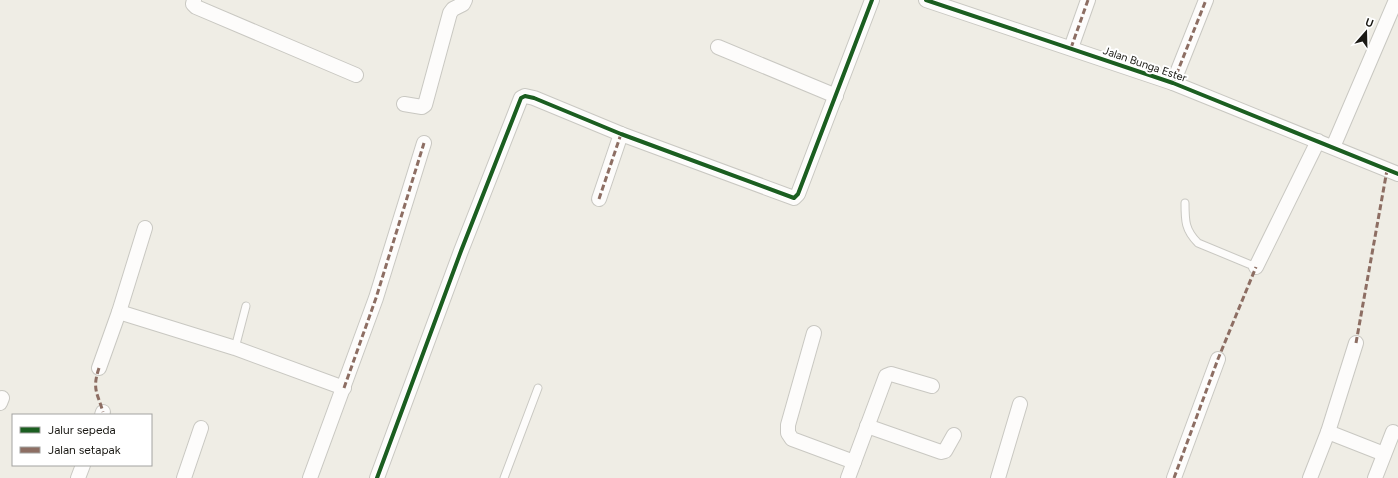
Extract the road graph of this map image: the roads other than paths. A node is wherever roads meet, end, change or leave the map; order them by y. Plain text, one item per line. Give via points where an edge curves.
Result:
1 (193, 0) edge
2 (465, 0) edge
3 (872, 0) edge
4 (926, 0) edge
5 (1088, 0) edge
6 (1206, 0) edge
7 (1396, 0) edge
8 (718, 47) dead end
9 (1071, 48) junction
10 (356, 75) dead end
11 (1173, 83) junction
12 (836, 96) junction
13 (404, 104) dead end
14 (621, 134) junction
15 (1318, 141) junction
16 (424, 143) dead end
17 (1333, 147) junction
18 (1398, 174) edge
19 (600, 199) dead end
20 (1185, 203) dead end
21 (145, 228) dead end
22 (1256, 267) joint
23 (246, 306) dead end
24 (119, 312) junction
25 (814, 333) dead end
26 (1356, 343) dead end
27 (235, 348) junction
28 (1218, 359) dead end
29 (99, 368) dead end
30 (932, 386) dead end
31 (344, 388) junction
32 (538, 388) dead end
33 (1020, 404) dead end
34 (867, 426) junction
35 (202, 428) dead end
36 (1328, 432) junction
37 (1393, 432) dead end
38 (954, 435) dead end
39 (1384, 454) junction
40 (854, 462) junction
41 (83, 466) edge
42 (78, 478) edge
43 (184, 478) edge
44 (310, 478) edge
45 (377, 478) edge
46 (504, 478) edge
47 (848, 478) edge
48 (998, 478) edge
49 (1174, 478) edge
50 (1310, 478) edge
51 (1375, 478) edge

1 - 10 street via 196,7
2 - 13 street via 464,4 450,13 425,106
3 - 12 street
4 - 9 street, Jalan Bunga Ester
5 - 9 street
6 - 11 street
7 - 17 street
8 - 12 street
9 - 11 street, Jalan Bunga Ester
11 - 15 street, Jalan Bunga Ester
12 - 14 street via 798,194 794,198
14 - 19 street
14 - 45 street via 529,96 520,99 463,244
15 - 17 street, Jalan Bunga Ester
15 - 22 street
16 - 31 street via 376,298
17 - 18 street, Jalan Bunga Ester
20 - 22 lane via 1185,223 1198,243
21 - 24 street
23 - 27 lane
24 - 27 street
24 - 29 street
25 - 40 street via 788,425 788,433 792,439
26 - 36 street
27 - 31 street
28 - 49 street
30 - 34 street via 888,374
31 - 44 street
32 - 46 lane
33 - 48 street
34 - 38 street via 941,452 945,451
34 - 40 street
35 - 43 street
36 - 39 street
36 - 50 street
37 - 39 street
39 - 51 street
40 - 47 street
41 - 42 street

